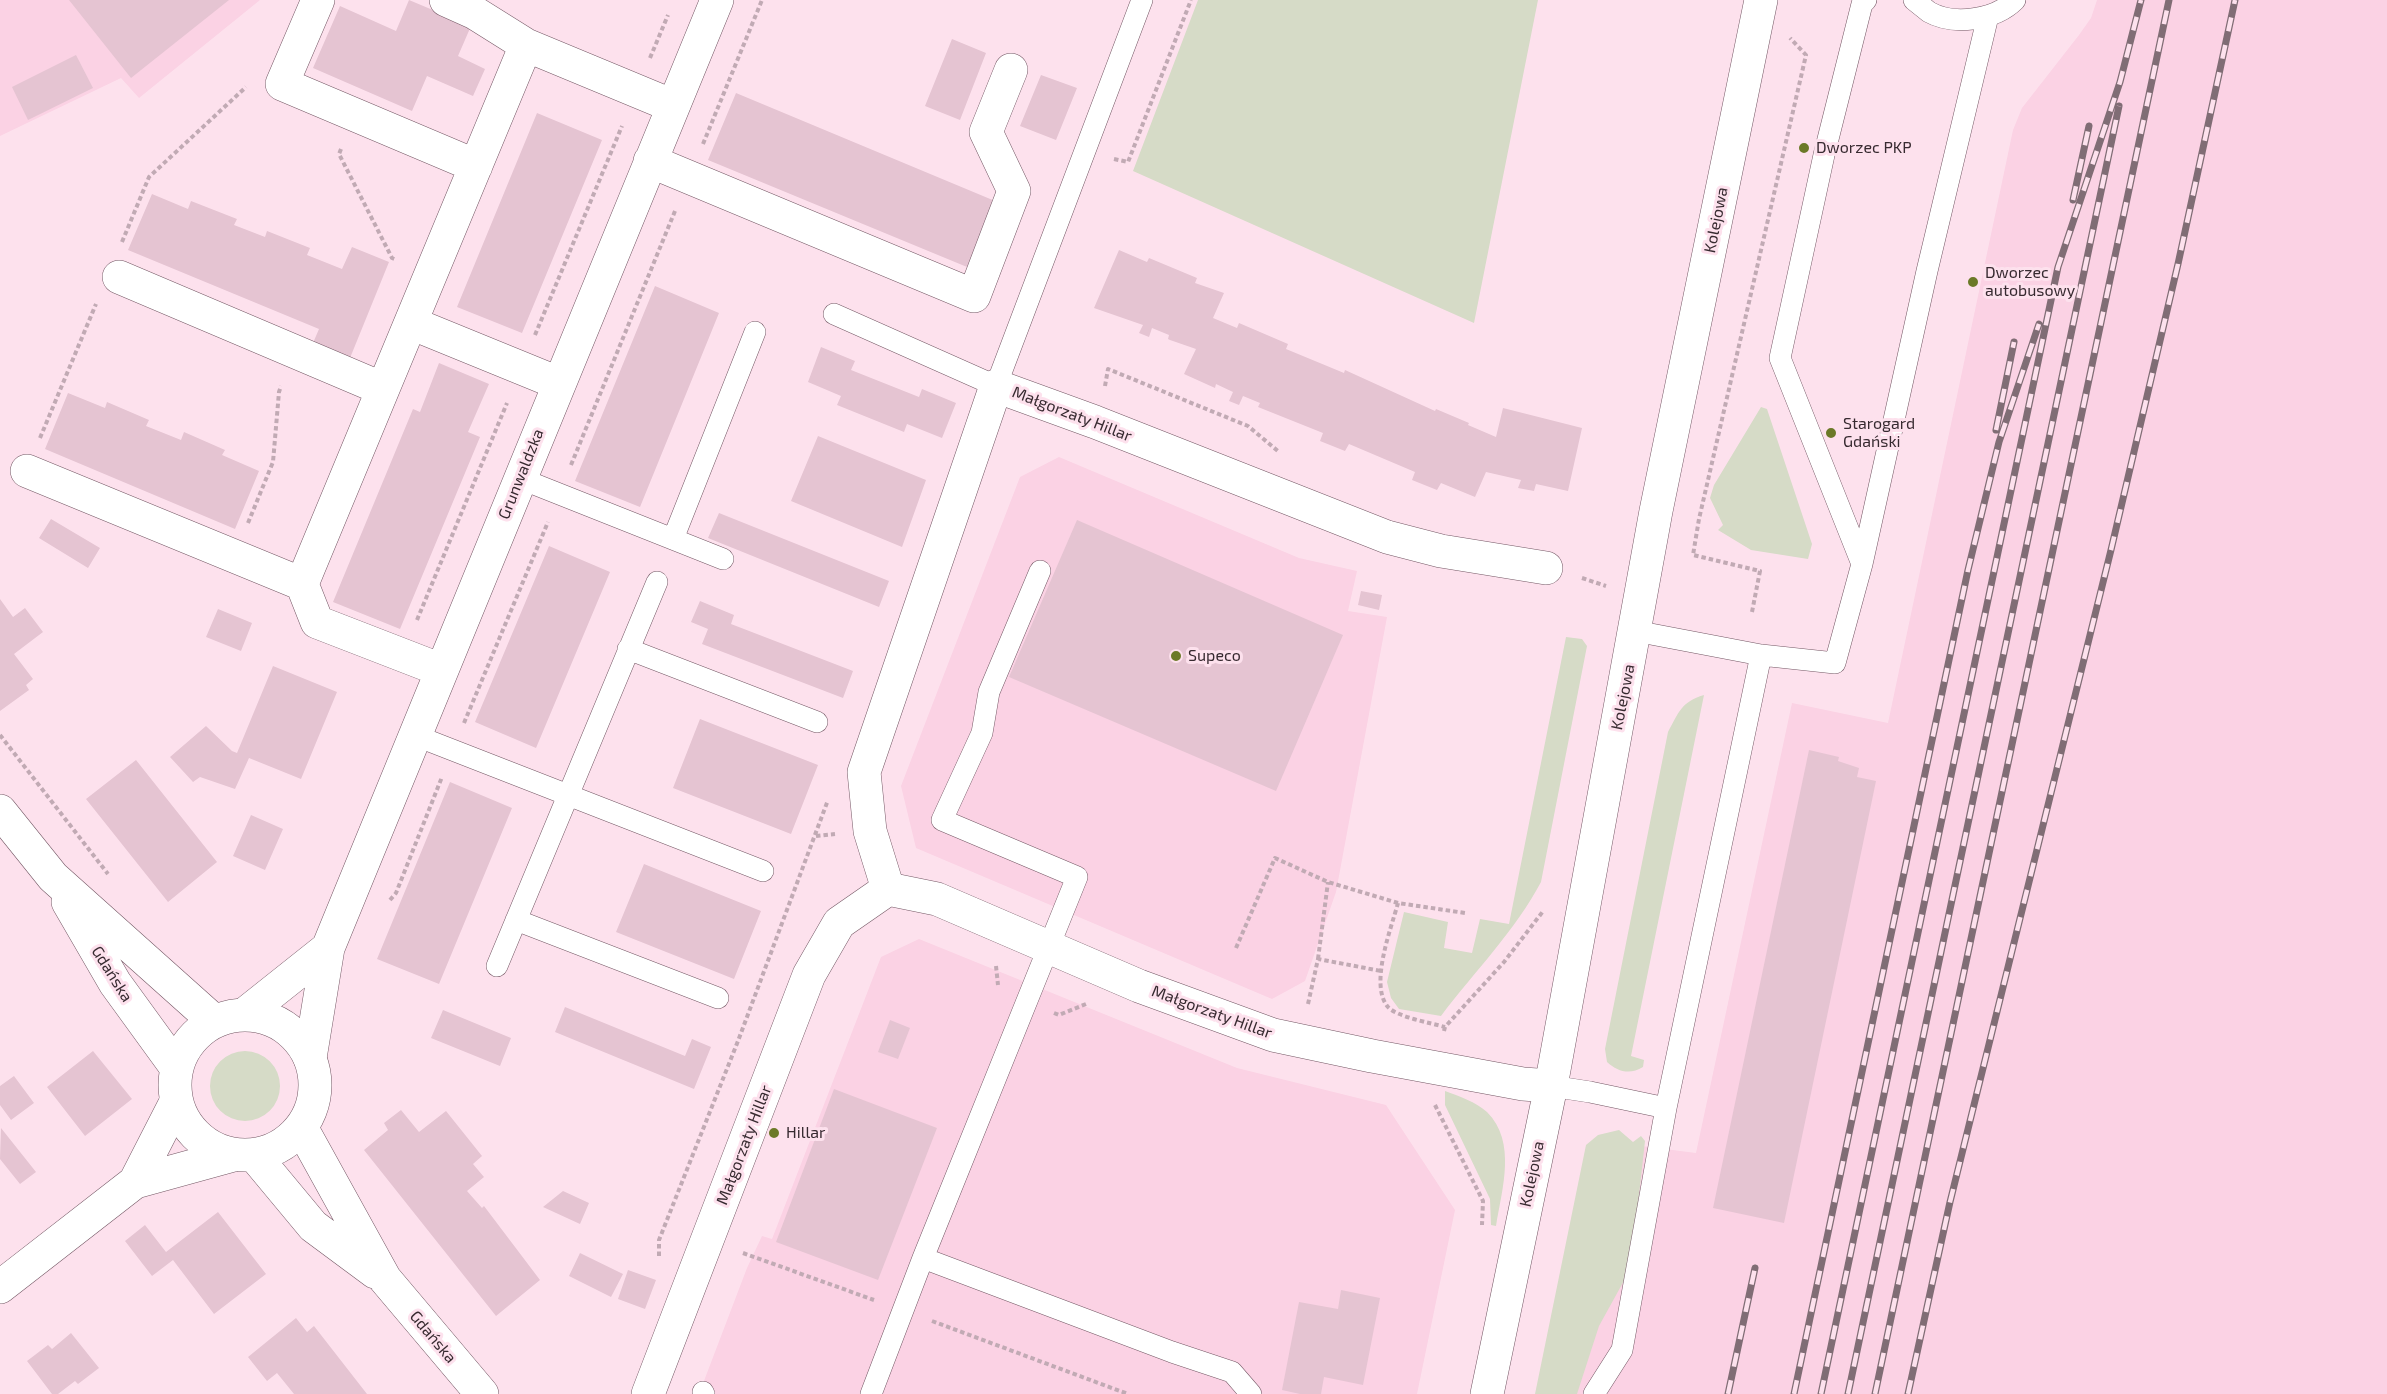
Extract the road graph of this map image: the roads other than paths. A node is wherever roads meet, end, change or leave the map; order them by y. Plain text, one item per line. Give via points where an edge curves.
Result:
1 (318, 0) edge
2 (446, 0) edge
3 (717, 0) edge
4 (1142, 0) edge
5 (1761, 0) edge
6 (1866, 0) edge
7 (1914, 0) edge
8 (2015, 0) edge
9 (1988, 16) junction
10 (526, 45) junction
11 (1011, 70) dead end
12 (673, 106) junction
13 (650, 160) junction
14 (476, 166) junction
15 (112, 275) road end
16 (834, 314) dead end
17 (411, 323) junction
18 (755, 332) dead end
19 (558, 383) junction
20 (996, 386) junction
21 (383, 389) junction
22 (27, 471) road end
23 (519, 478) junction
24 (673, 539) junction
25 (723, 559) dead end
26 (1862, 564) junction
27 (1546, 568) dead end
28 (1040, 571) dead end
29 (657, 582) dead end
30 (302, 584) junction
31 (1635, 631) junction
32 (628, 648) junction
33 (1761, 655) junction
34 (441, 670) junction
35 (817, 722) dead end
36 (414, 735) junction
37 (568, 794) junction
38 (0, 811) edge
39 (763, 871) dead end
40 (53, 877) junction
41 (888, 889) junction
42 (516, 920) junction
43 (1048, 946) junction
44 (328, 948) junction
45 (497, 966) dead end
46 (718, 998) dead end
47 (230, 1018) junction
48 (310, 1058) junction
49 (176, 1067) junction
50 (1551, 1086) junction
51 (176, 1101) junction
52 (1666, 1108) junction
53 (301, 1127) junction
54 (244, 1155) junction
55 (135, 1182) junction
56 (923, 1258) junction
57 (385, 1279) junction
58 (0, 1287) edge
59 (482, 1394) edge
60 (648, 1394) edge
61 (871, 1394) edge
62 (1251, 1394) edge
63 (1487, 1394) edge
64 (1594, 1394) edge

1 - 14 street via 282,84
2 - 10 street
3 - 12 street, Grunwaldzka
4 - 20 lane
5 - 31 street, Kolejowa
6 - 26 lane via 1824,156 1780,358
7 - 9 lane via 1931,13 1959,20
8 - 9 lane
9 - 26 lane
10 - 12 street
10 - 14 street
11 - 13 street via 986,132 1014,191 974,296
12 - 13 street, Grunwaldzka
13 - 19 street, Grunwaldzka
14 - 17 street
15 - 21 street
16 - 20 lane
17 - 19 street
17 - 21 street
18 - 24 lane
19 - 23 street, Grunwaldzka
20 - 27 street, Małgorzaty Hillar via 1387,537 1441,551
20 - 41 street, Małgorzaty Hillar via 864,772 870,831
21 - 30 street
22 - 30 street
23 - 24 lane
23 - 34 street, Grunwaldzka
24 - 25 lane
26 - 33 lane via 1835,663
28 - 43 lane via 989,692 982,733 942,820 1077,877
29 - 32 lane
30 - 34 street via 316,622
31 - 33 lane
31 - 50 street, Kolejowa
32 - 35 lane
32 - 37 lane
33 - 52 lane
34 - 36 street, Grunwaldzka
36 - 37 lane
36 - 44 street, Grunwaldzka
37 - 39 lane
37 - 42 lane
38 - 40 street, Gdańska
40 - 47 street, Gdańska
40 - 49 street, Gdańska via 115,983
41 - 43 street, Małgorzaty Hillar via 937,899
41 - 60 street, Małgorzaty Hillar via 839,922 809,975
42 - 45 lane
42 - 46 lane
43 - 50 street, Małgorzaty Hillar via 1139,986 1272,1035 1523,1084
43 - 56 lane
44 - 47 street, Grunwaldzka
44 - 48 street, Grunwaldzka
47 - 48 street via 266,1018 284,1026
47 - 49 street via 190,1040
48 - 53 street via 315,1081 312,1106
49 - 51 street
50 - 52 lane
50 - 63 street, Kolejowa
51 - 54 street via 183,1120 196,1137 213,1148
51 - 55 street
52 - 64 lane via 1622,1350
53 - 54 street via 280,1146
53 - 57 street, Gdańska
54 - 55 street
54 - 57 street, Gdańska via 313,1226
55 - 58 street
56 - 61 lane
56 - 62 lane via 1232,1372
57 - 59 street, Gdańska

